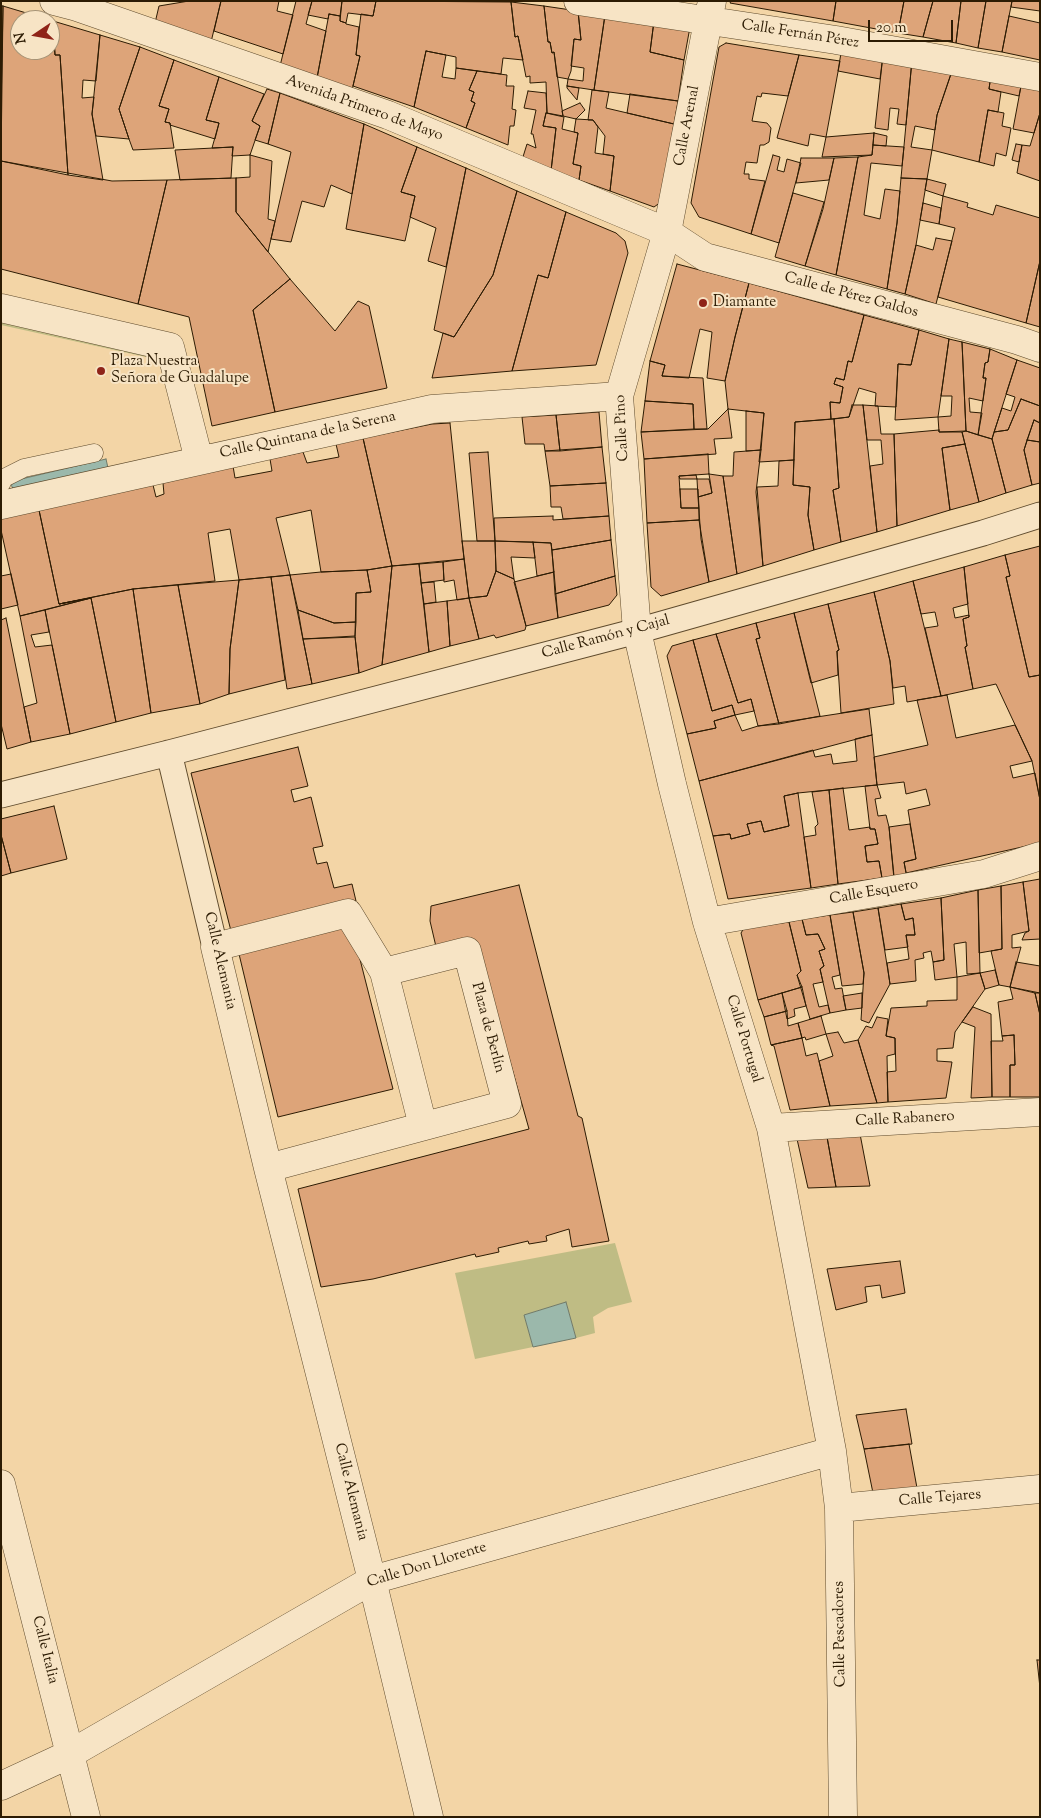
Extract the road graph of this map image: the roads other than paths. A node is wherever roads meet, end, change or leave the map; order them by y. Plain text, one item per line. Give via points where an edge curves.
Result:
1 (112, 1) edge
2 (578, 1) edge
3 (66, 4) edge
4 (711, 11) edge
5 (1040, 77) edge
6 (667, 232) junction
7 (1, 308) edge
8 (1040, 348) edge
9 (618, 396) junction
10 (94, 453) dead end
11 (199, 460) junction
12 (1, 484) edge
13 (1, 505) edge
14 (1040, 515) edge
15 (637, 630) junction
16 (169, 754) junction
17 (1, 795) edge
18 (1040, 856) edge
19 (707, 922) junction
20 (216, 947) junction
21 (384, 972) junction
22 (1040, 1112) edge
23 (423, 1126) junction
24 (771, 1128) junction
25 (268, 1168) junction
26 (832, 1451) junction
27 (1, 1484) edge
28 (1040, 1488) edge
29 (840, 1508) junction
30 (372, 1580) junction
31 (70, 1754) junction
32 (1, 1786) edge
33 (86, 1817) edge
34 (429, 1817) edge
35 (843, 1817) edge

1 - 3 street
2 - 4 street, Calle Fernán Pérez
3 - 6 street, Avenida Primero de Mayo via 388,115
4 - 5 street, Calle Fernán Pérez via 836,40
4 - 6 street, Calle Arenal
6 - 8 street, Calle de Pérez Galdos via 704,257
6 - 9 street, Calle Pino
7 - 11 street via 170,347
9 - 11 street, Calle Quintana de la Serena via 432,409
9 - 15 street, Calle Pino
10 - 12 lane via 24,468 4,478
11 - 13 street, Calle Quintana de la Serena
14 - 15 street, Calle Ramón y Cajal
15 - 16 street, Calle Ramón y Cajal
15 - 19 street, Calle Portugal
16 - 17 street, Calle Ramón y Cajal
16 - 20 street, Calle Alemania
18 - 19 street, Calle Esquero via 984,874
19 - 24 street, Calle Portugal
20 - 21 street via 348,913
20 - 25 street, Calle Alemania
21 - 23 street
21 - 23 street, Plaza de Berlín via 467,951 507,1104
22 - 24 street, Calle Rabanero
23 - 25 street
24 - 26 street, Calle Portugal
25 - 30 street, Calle Alemania
26 - 29 street, Calle Pescadores
26 - 30 street, Calle Don Llorente
27 - 31 street, Calle Italia
28 - 29 street, Calle Tejares
29 - 35 street, Calle Pescadores
30 - 31 street, Calle Don Llorente
30 - 34 street, Calle Alemania
31 - 32 street, Calle Don Llorente
31 - 33 street, Calle Italia

